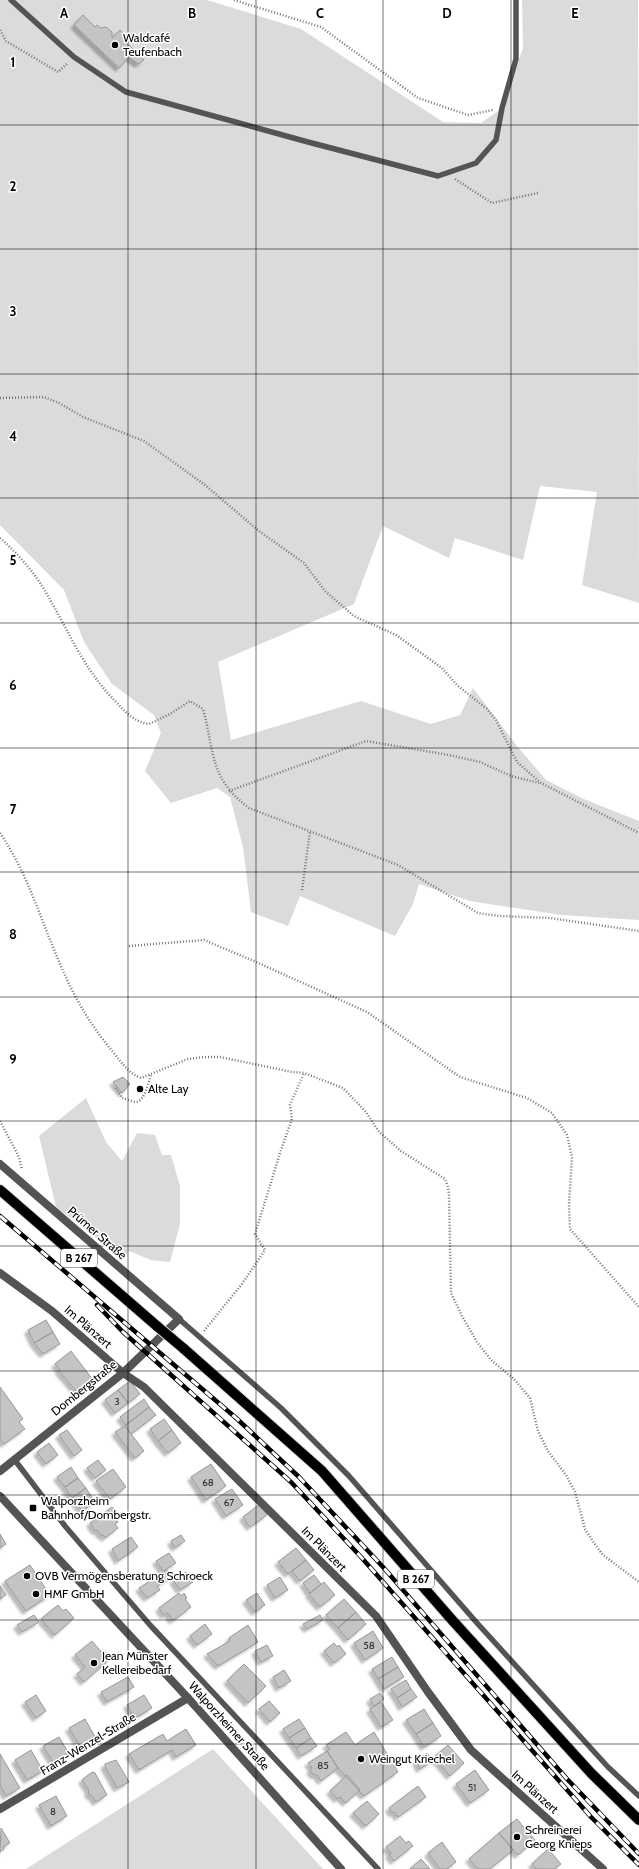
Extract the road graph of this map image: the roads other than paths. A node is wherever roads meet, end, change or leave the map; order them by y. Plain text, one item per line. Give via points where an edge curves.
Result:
1 (11, 0) edge
2 (516, 0) edge
3 (0, 1164) edge
4 (0, 1190) edge
5 (0, 1273) edge
6 (179, 1319) junction
7 (123, 1373) junction
8 (14, 1459) junction
9 (0, 1470) edge
10 (0, 1496) edge
11 (188, 1698) junction
12 (639, 1796) edge
13 (0, 1809) edge
14 (639, 1820) edge
15 (341, 1869) edge
16 (378, 1869) edge
17 (603, 1869) edge

1 - 2 lane via 74,57 126,92 438,176 476,163 496,140 516,59
3 - 6 street, Prümer Straße
4 - 14 main road, B 267, bridge via 322,1471 591,1773
5 - 7 street, Im Plänzert via 52,1311
6 - 7 street, Dombergstraße
6 - 12 lane via 281,1408 349,1476 608,1767
7 - 8 street, Dombergstraße
7 - 17 street, Im Plänzert via 144,1387 376,1616 471,1750
8 - 9 street, Dombergstraße
8 - 16 lane via 65,1526 150,1625
10 - 11 street, Walporzheimer Straße
11 - 13 street, Franz-Wenzel-Straße
11 - 15 street, Walporzheimer Straße

